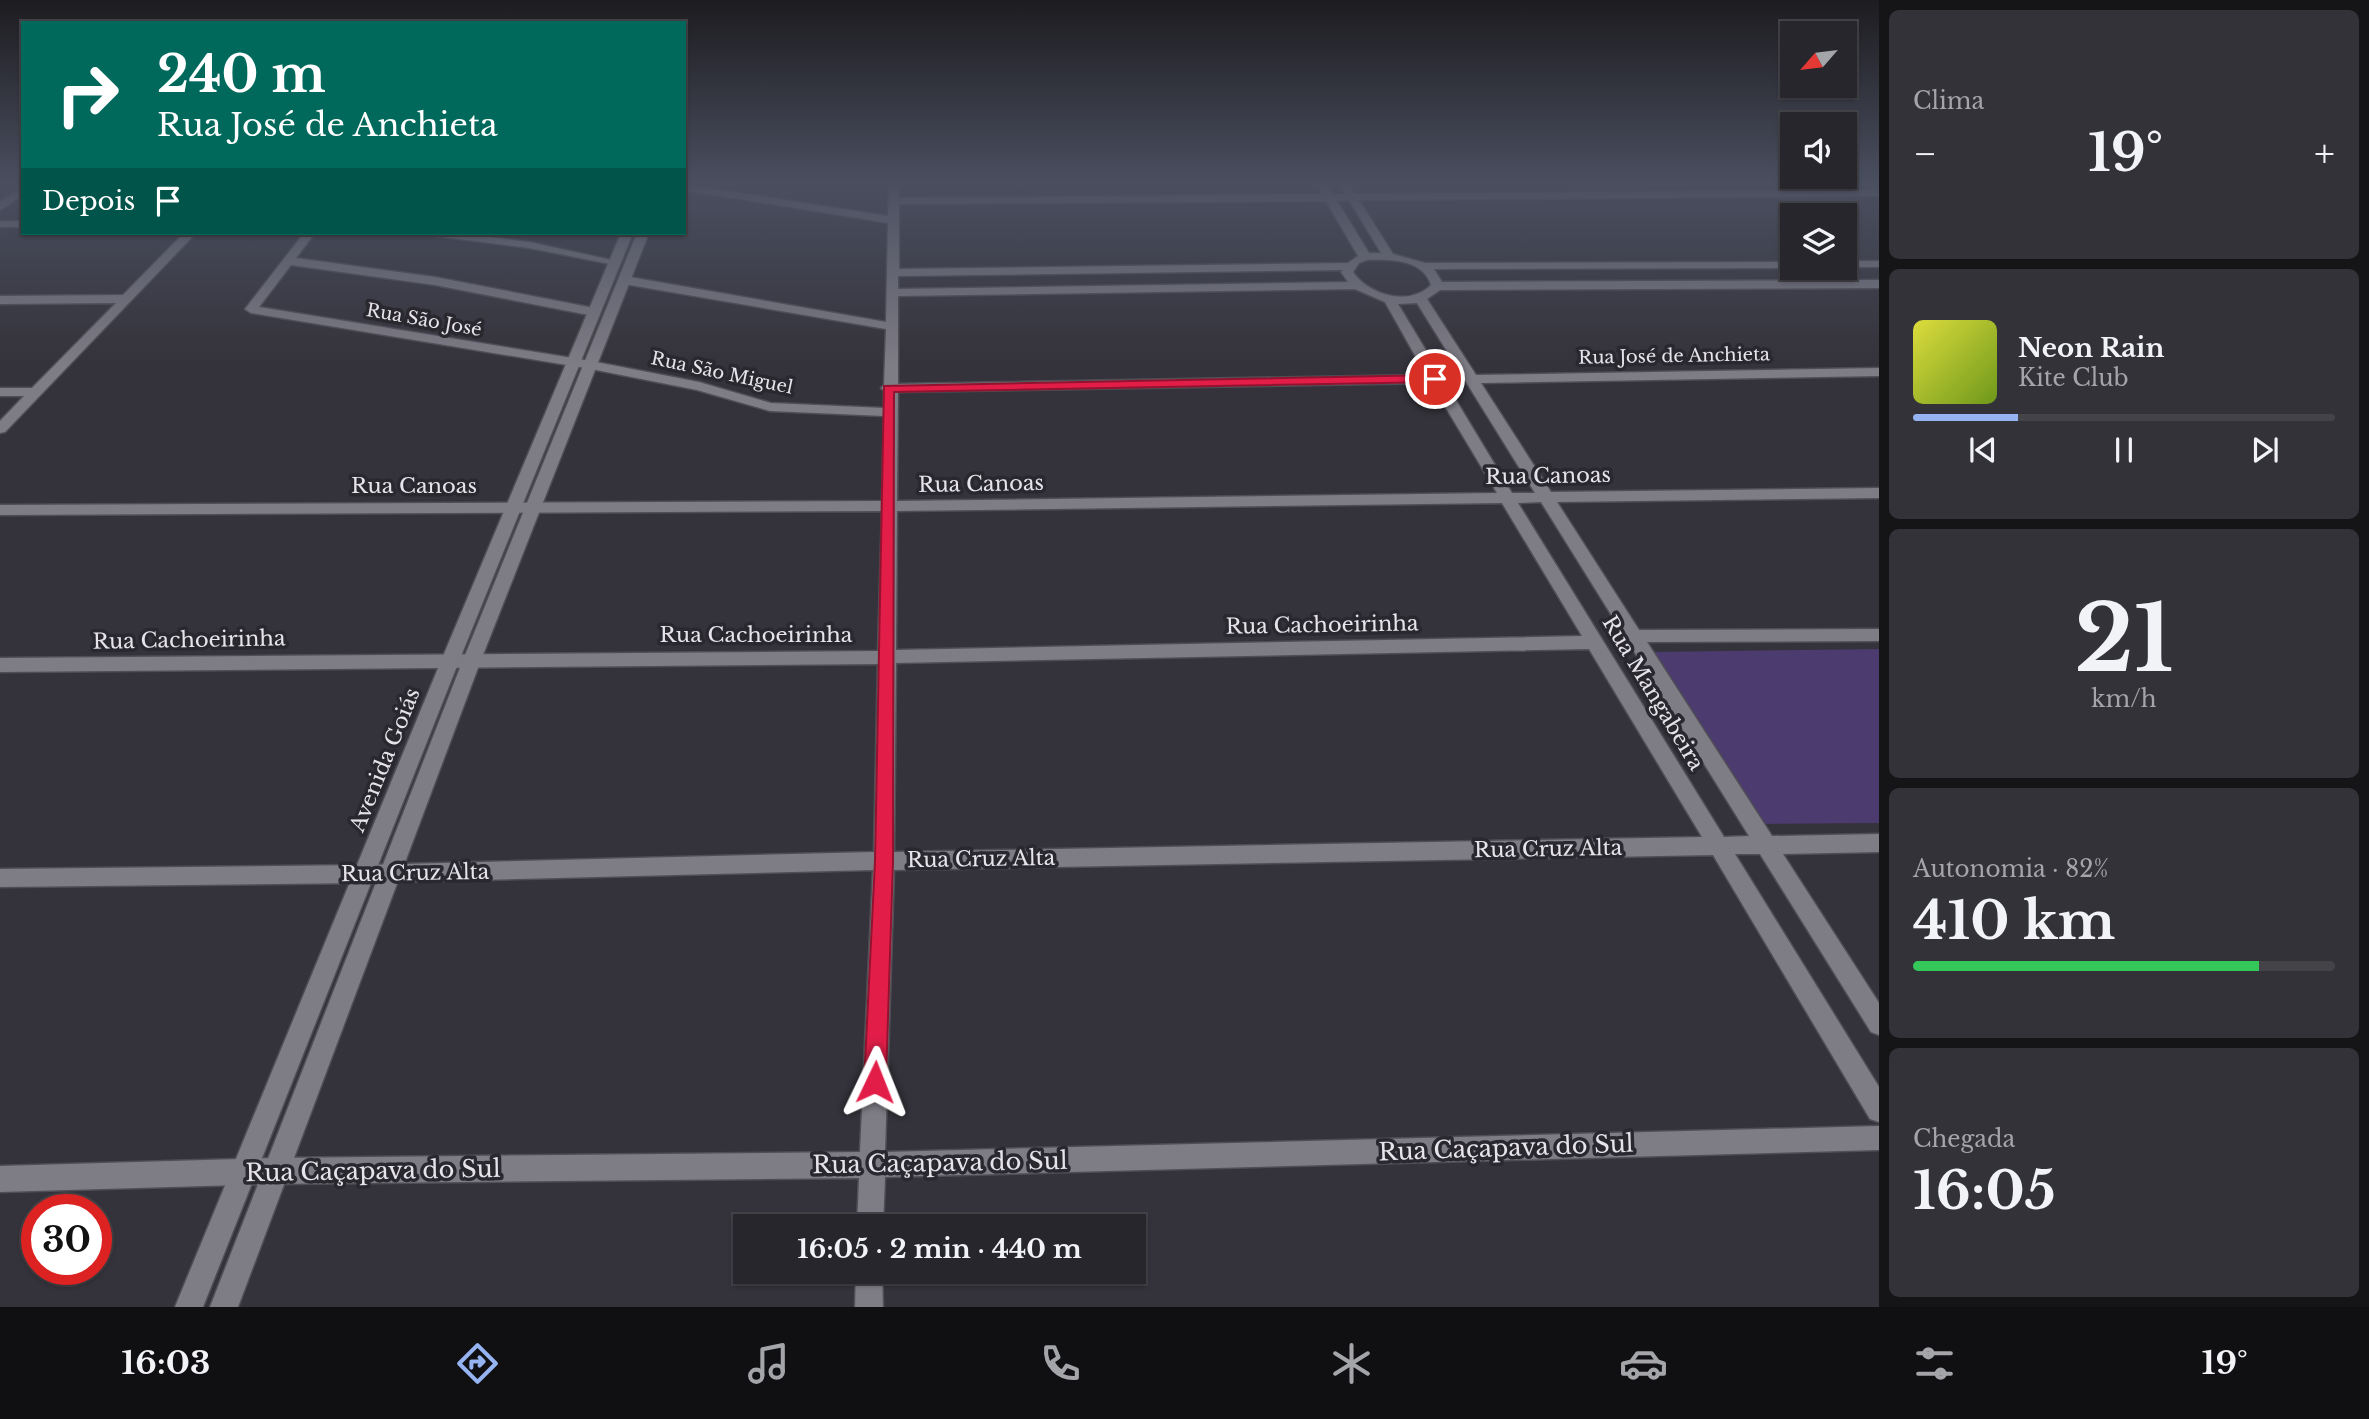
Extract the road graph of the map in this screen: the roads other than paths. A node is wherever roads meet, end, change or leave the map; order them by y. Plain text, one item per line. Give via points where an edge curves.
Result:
1 (179, 244) edge
2 (302, 244) edge
3 (521, 244) edge
4 (623, 244) edge
5 (639, 244) edge
6 (892, 244) edge
7 (1357, 244) edge
8 (1381, 244) edge
9 (1365, 257) junction
10 (1389, 257) junction
11 (290, 261) junction
12 (615, 262) junction
13 (1857, 264) edge
14 (1879, 264) edge
15 (1780, 265) edge
16 (1349, 266) junction
17 (1421, 266) junction
18 (892, 273) junction
19 (624, 280) junction
20 (1879, 284) edge
21 (1357, 285) junction
22 (1437, 286) junction
23 (891, 293) junction
24 (1390, 298) junction
25 (124, 299) junction
26 (1421, 299) junction
27 (0, 300) edge
28 (594, 312) junction
29 (890, 326) junction
30 (582, 364) junction
31 (1879, 372) edge
32 (1435, 379) junction
33 (1470, 379) junction
34 (888, 388) junction
35 (0, 392) edge
36 (37, 392) junction
37 (889, 412) junction
38 (0, 429) edge
39 (1879, 493) edge
40 (1510, 498) junction
41 (1548, 498) junction
42 (889, 506) junction
43 (523, 507) junction
44 (0, 510) edge
45 (1879, 635) edge
46 (1634, 636) junction
47 (1595, 642) junction
48 (887, 657) junction
49 (472, 660) junction
50 (450, 661) junction
51 (0, 665) edge
52 (1879, 843) edge
53 (1767, 845) junction
54 (1719, 846) junction
55 (884, 861) junction
56 (389, 873) junction
57 (363, 874) junction
58 (0, 878) edge
59 (1879, 1024) edge
60 (1879, 1110) edge
61 (1879, 1138) edge
62 (872, 1165) junction
63 (274, 1171) junction
64 (242, 1173) junction
65 (0, 1179) edge
66 (870, 1214) edge
67 (869, 1284) edge
68 (189, 1307) edge
69 (223, 1307) edge
70 (869, 1307) edge

1 - 25 street
2 - 11 street
3 - 12 street
4 - 12 street, Avenida Goiás
5 - 19 street, Avenida Goiás
6 - 18 street
7 - 9 street
8 - 10 street
9 - 10 street
9 - 16 street
10 - 17 street
11 - 28 street via 435,281
11 - 30 street, Rua São José via 251,309
12 - 28 street, Avenida Goiás
13 - 14 street
15 - 17 street
16 - 18 street
16 - 21 street via 1347,272
17 - 22 street via 1436,279
18 - 23 street
19 - 29 street
19 - 30 street, Avenida Goiás
20 - 22 street
21 - 23 street
21 - 24 street
22 - 26 street
23 - 29 street
24 - 26 street
24 - 32 street, Rua Mangabeira
25 - 27 street
25 - 36 street
26 - 33 street, Rua Mangabeira
28 - 30 street, Avenida Goiás
29 - 34 street
30 - 37 street, Rua São Miguel via 699,386 770,407
30 - 43 street, Avenida Goiás
31 - 33 street, Rua José de Anchieta
32 - 34 street
32 - 40 street, Rua Mangabeira
33 - 41 street, Rua Mangabeira
34 - 37 street
35 - 36 street
36 - 38 street
37 - 42 street
39 - 41 street, Rua Canoas
40 - 41 street, Rua Canoas
40 - 42 street, Rua Canoas
40 - 47 street, Rua Mangabeira
41 - 46 street, Rua Mangabeira
42 - 43 street, Rua Canoas
42 - 48 street
43 - 44 street, Rua Canoas
43 - 49 street, Avenida Goiás
43 - 50 street, Avenida Goiás
45 - 46 street
46 - 53 street, Rua Mangabeira
47 - 48 street, Rua Cachoeirinha
47 - 54 street, Rua Mangabeira
48 - 49 street, Rua Cachoeirinha
48 - 55 street
49 - 50 street, Rua Cachoeirinha
49 - 56 street, Avenida Goiás
50 - 51 street, Rua Cachoeirinha
50 - 57 street, Avenida Goiás
52 - 53 street, Rua Cruz Alta
53 - 54 street, Rua Cruz Alta
53 - 59 street, Rua Mangabeira
54 - 55 street, Rua Cruz Alta
54 - 60 street, Rua Mangabeira
55 - 56 street, Rua Cruz Alta
55 - 62 street
56 - 57 street, Rua Cruz Alta
56 - 63 street, Avenida Goiás
57 - 58 street, Rua Cruz Alta
57 - 64 street, Avenida Goiás
61 - 62 street, Rua Caçapava do Sul
62 - 63 street, Rua Caçapava do Sul
62 - 66 street
63 - 64 street, Rua Caçapava do Sul
63 - 69 street, Avenida Goiás
64 - 65 street, Rua Caçapava do Sul
64 - 68 street, Avenida Goiás
67 - 70 street

